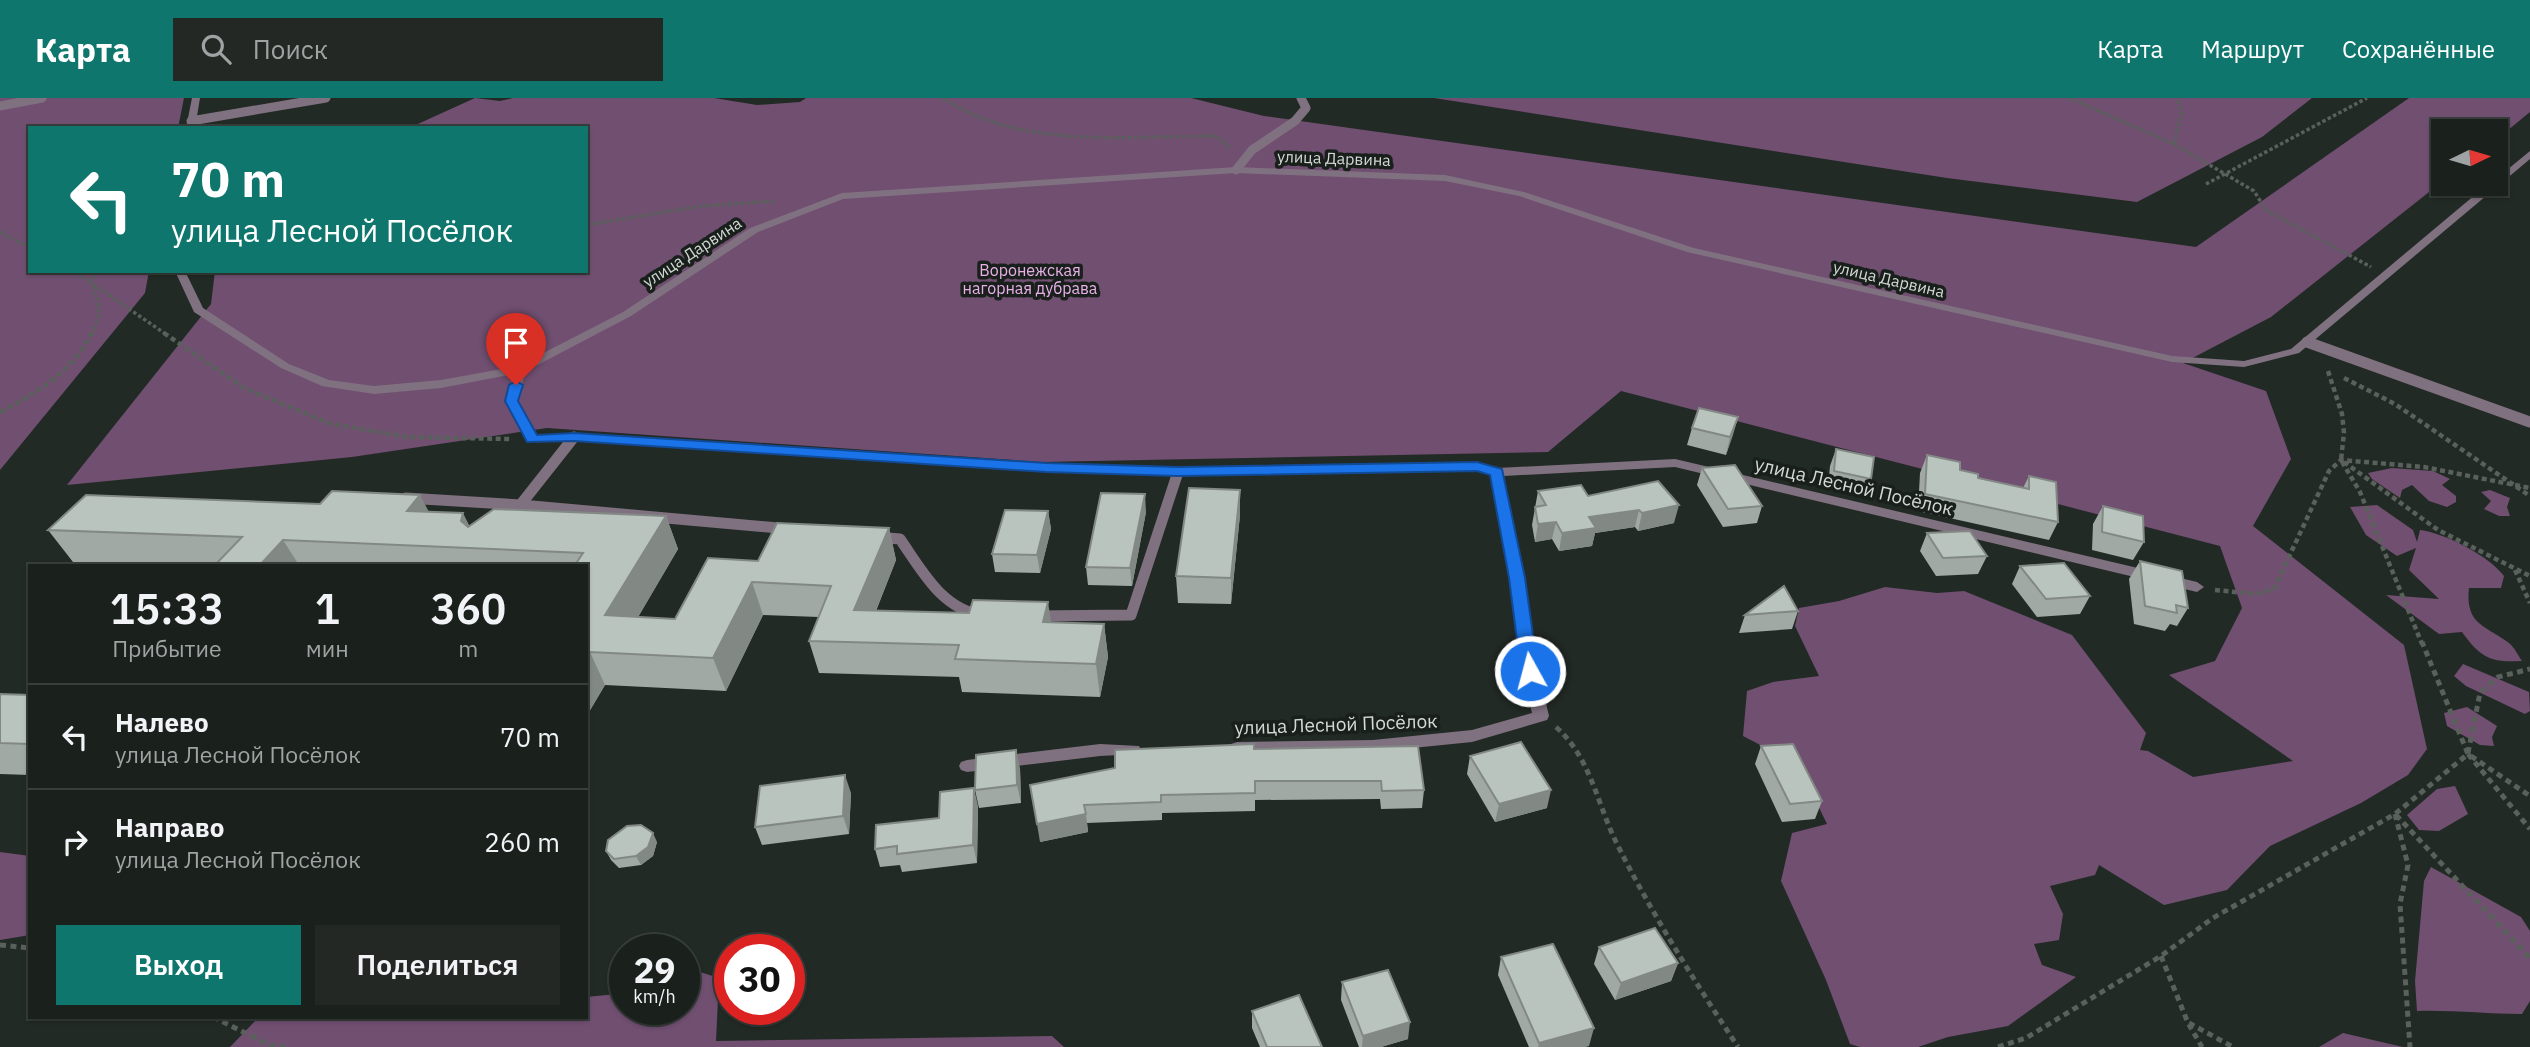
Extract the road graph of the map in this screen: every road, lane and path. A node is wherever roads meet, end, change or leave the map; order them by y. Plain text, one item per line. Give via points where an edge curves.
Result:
1 (42, 98) edge
2 (196, 98) edge
3 (326, 98) edge
4 (943, 98) edge
5 (1301, 98) edge
6 (2069, 98) edge
7 (2176, 98) edge
8 (2367, 98) edge
9 (0, 106) edge
10 (191, 125) edge
11 (2174, 144) junction
12 (2530, 154) edge
13 (1236, 170) junction
14 (1202, 172) junction
15 (2508, 172) edge
16 (2225, 173) junction
17 (2206, 184) dead end
18 (2479, 196) edge
19 (778, 201) dead end
20 (588, 225) edge
21 (0, 232) edge
22 (28, 247) edge
23 (99, 273) edge
24 (181, 273) edge
25 (2384, 274) junction
26 (2307, 342) junction
27 (521, 369) junction
28 (2328, 370) junction
29 (0, 412) edge
30 (2530, 422) edge
31 (574, 437) junction
32 (2341, 460) junction
33 (1178, 472) junction
34 (1497, 472) junction
35 (2514, 486) junction
36 (2530, 488) edge
37 (2530, 496) edge
38 (386, 497) edge
39 (521, 505) junction
40 (507, 523) edge
41 (805, 531) edge
42 (859, 536) edge
43 (2514, 569) junction
44 (2530, 576) edge
45 (2197, 587) joint
46 (2530, 603) edge
47 (1001, 616) edge
48 (1027, 616) edge
49 (2530, 669) edge
50 (1541, 716) junction
51 (1223, 748) edge
52 (1154, 750) edge
53 (2468, 754) junction
54 (967, 766) dead end
55 (2530, 796) edge
56 (2395, 814) junction
57 (2530, 829) edge
58 (0, 945) edge
59 (28, 948) edge
60 (2161, 956) junction
61 (2530, 958) edge
62 (217, 1019) edge
63 (2188, 1023) junction
64 (285, 1047) edge
65 (1738, 1047) edge
66 (1998, 1047) edge
67 (2202, 1047) edge
68 (2233, 1047) edge
69 (2410, 1047) edge

1 - 9 lane
2 - 10 street
3 - 10 lane
4 - 14 path via 982,122 1021,128 1068,134 1216,136 1234,151
5 - 13 lane via 1306,108 1296,121 1252,150
6 - 11 path
7 - 11 path via 2182,112
8 - 16 path
11 - 16 path
12 - 15 street, улица Дарвина
13 - 14 street, улица Дарвина
13 - 26 street, улица Дарвина via 1445,178 1521,194 1691,250 2172,359 2244,365 2295,351
14 - 27 street, улица Дарвина via 842,196 754,230 626,314
16 - 17 path
16 - 25 path via 2253,191 2266,210
18 - 25 street, улица Дарвина
19 - 20 path via 702,206
21 - 22 path
23 - 29 path via 90,280 100,317 88,340 66,370 41,391
24 - 27 street, улица Дарвина via 198,310 285,366 327,383 374,390 441,384
25 - 26 street, улица Дарвина
26 - 28 path
26 - 30 lane
27 - 31 street, улица Лесной Посёлок via 512,401 532,439
28 - 32 path via 2342,414
28 - 35 path via 2395,404
31 - 33 street, улица Лесной Посёлок via 928,462
31 - 39 lane
32 - 35 path via 2424,467
32 - 43 path via 2438,530
32 - 45 path via 2329,471 2274,589 2256,594
32 - 53 path via 2360,492
33 - 34 street, улица Лесной Посёлок via 1477,467
33 - 48 lane via 1131,615
34 - 45 street, улица Лесной Посёлок via 1675,463
34 - 50 street
35 - 36 path
35 - 37 path
38 - 39 lane
39 - 40 lane
39 - 41 lane
42 - 47 lane via 900,539 944,599 975,616
43 - 44 path
43 - 46 path
49 - 53 path via 2498,677 2480,693
50 - 51 street, улица Лесной Посёлок via 1472,736 1373,746
50 - 65 path via 1569,736 1582,757 1616,842 1699,989
52 - 54 street via 1100,750
53 - 55 path
53 - 56 path
53 - 57 path
56 - 60 path via 2213,918
56 - 61 path
56 - 69 path via 2409,865 2400,904
58 - 59 path
60 - 63 path
60 - 66 path via 2025,1038
62 - 64 path via 270,1045
63 - 67 path
63 - 68 path

